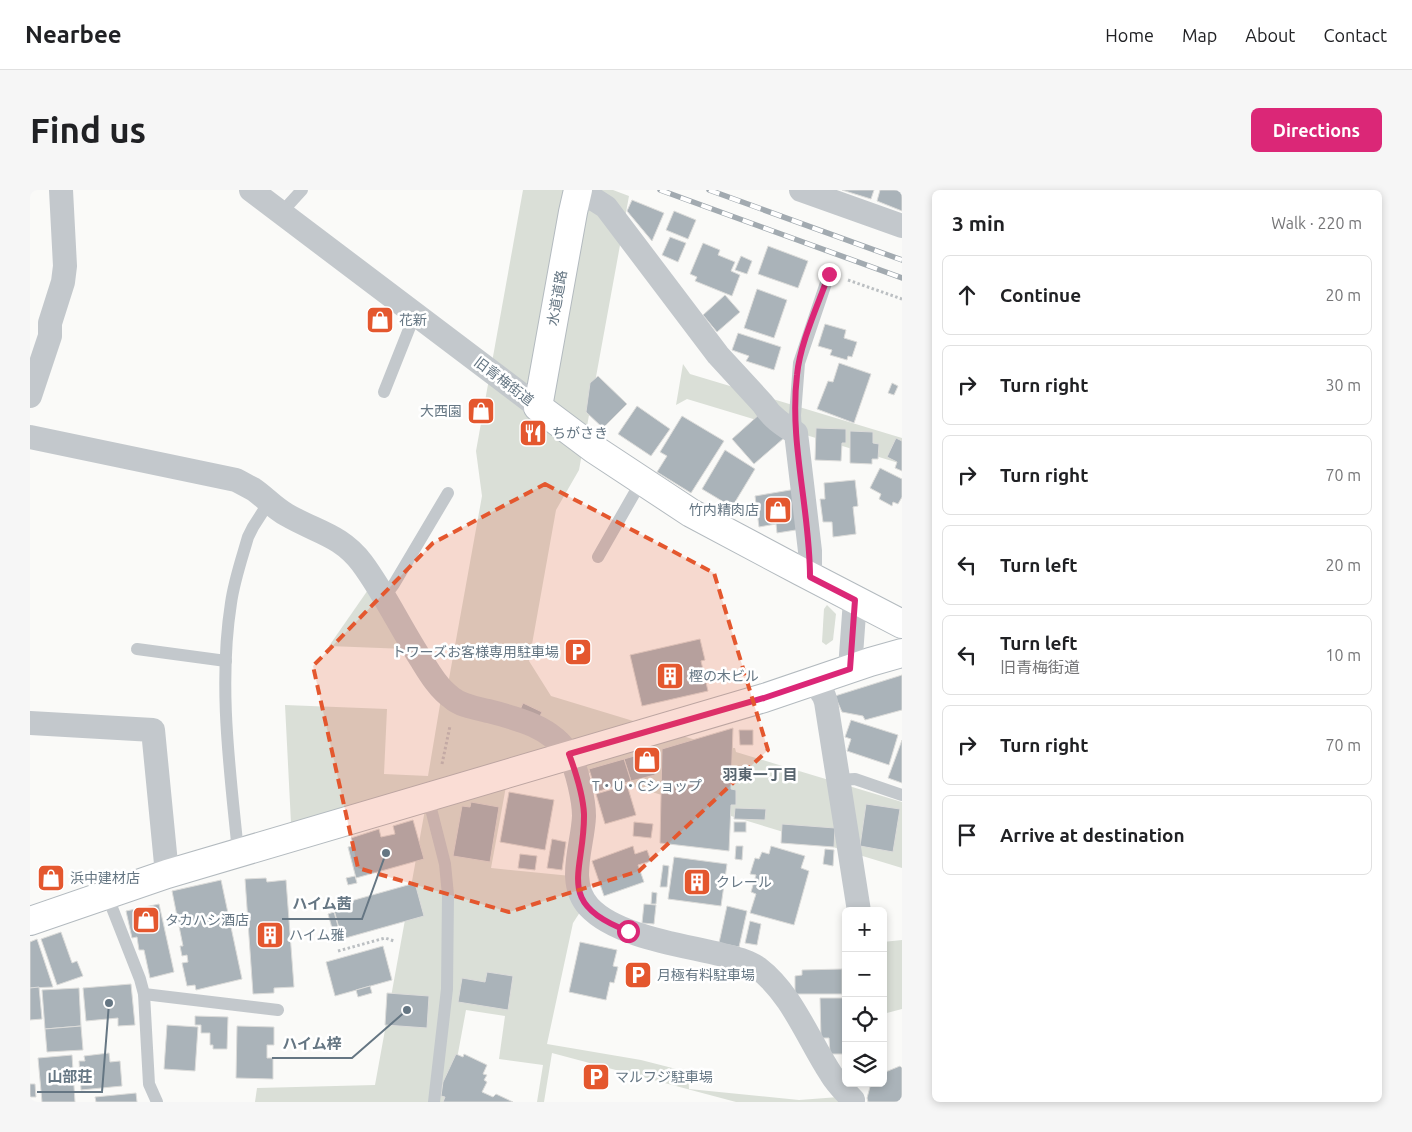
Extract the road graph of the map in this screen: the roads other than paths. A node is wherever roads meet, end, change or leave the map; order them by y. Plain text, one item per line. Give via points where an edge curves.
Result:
1 (61, 190) edge
2 (251, 190) edge
3 (302, 190) edge
4 (801, 190) edge
5 (578, 192) edge
6 (281, 213) junction
7 (902, 226) edge
8 (829, 274) road end
9 (415, 314) junction
10 (384, 392) dead end
11 (30, 396) edge
12 (538, 407) junction
13 (796, 433) junction
14 (30, 437) edge
15 (642, 480) junction
16 (448, 493) dead end
17 (269, 502) junction
18 (598, 557) dead end
19 (810, 577) junction
20 (384, 597) junction
21 (855, 600) junction
22 (902, 624) edge
23 (137, 649) dead end
24 (902, 653) edge
25 (226, 660) junction
26 (850, 669) junction
27 (814, 681) junction
28 (30, 723) edge
29 (569, 754) junction
30 (838, 780) junction
31 (902, 795) edge
32 (428, 797) junction
33 (238, 852) junction
34 (167, 874) junction
35 (108, 895) junction
36 (858, 907) edge
37 (30, 921) edge
38 (144, 994) junction
39 (278, 1010) dead end
40 (854, 1095) edge
41 (156, 1102) edge
42 (434, 1102) edge

1 - 11 street via 63,282 50,323 50,336
2 - 6 street, 旧青梅街道
3 - 6 lane
4 - 7 street
5 - 12 street, 水道道路
5 - 13 street via 606,207 718,355 777,420
6 - 9 street, 旧青梅街道
8 - 13 lane via 799,363 794,415
9 - 10 lane
9 - 12 street, 旧青梅街道
12 - 15 street, 旧青梅街道
13 - 19 street via 810,551
14 - 17 street via 236,480
15 - 18 lane
15 - 19 street, 旧青梅街道 via 691,512
16 - 20 lane
17 - 20 street via 286,515 347,546 362,562
17 - 25 lane via 252,526 244,548 231,603
19 - 21 street, 旧青梅街道
20 - 29 street via 436,683 452,698 534,726 547,733
21 - 22 street, 旧青梅街道
21 - 26 street
23 - 25 lane
24 - 26 street
25 - 33 lane via 226,732
26 - 27 street
27 - 29 street
27 - 30 street via 826,702
28 - 34 street via 153,730
29 - 32 street
29 - 40 street via 584,813 577,886 589,907 602,919 628,931 756,967 786,999 831,1075
30 - 31 lane via 854,779
30 - 36 street
32 - 33 street
32 - 42 lane via 445,864 448,895 448,982
33 - 34 street
34 - 35 street
35 - 37 street
35 - 38 lane
38 - 39 lane
38 - 41 lane via 149,1084

